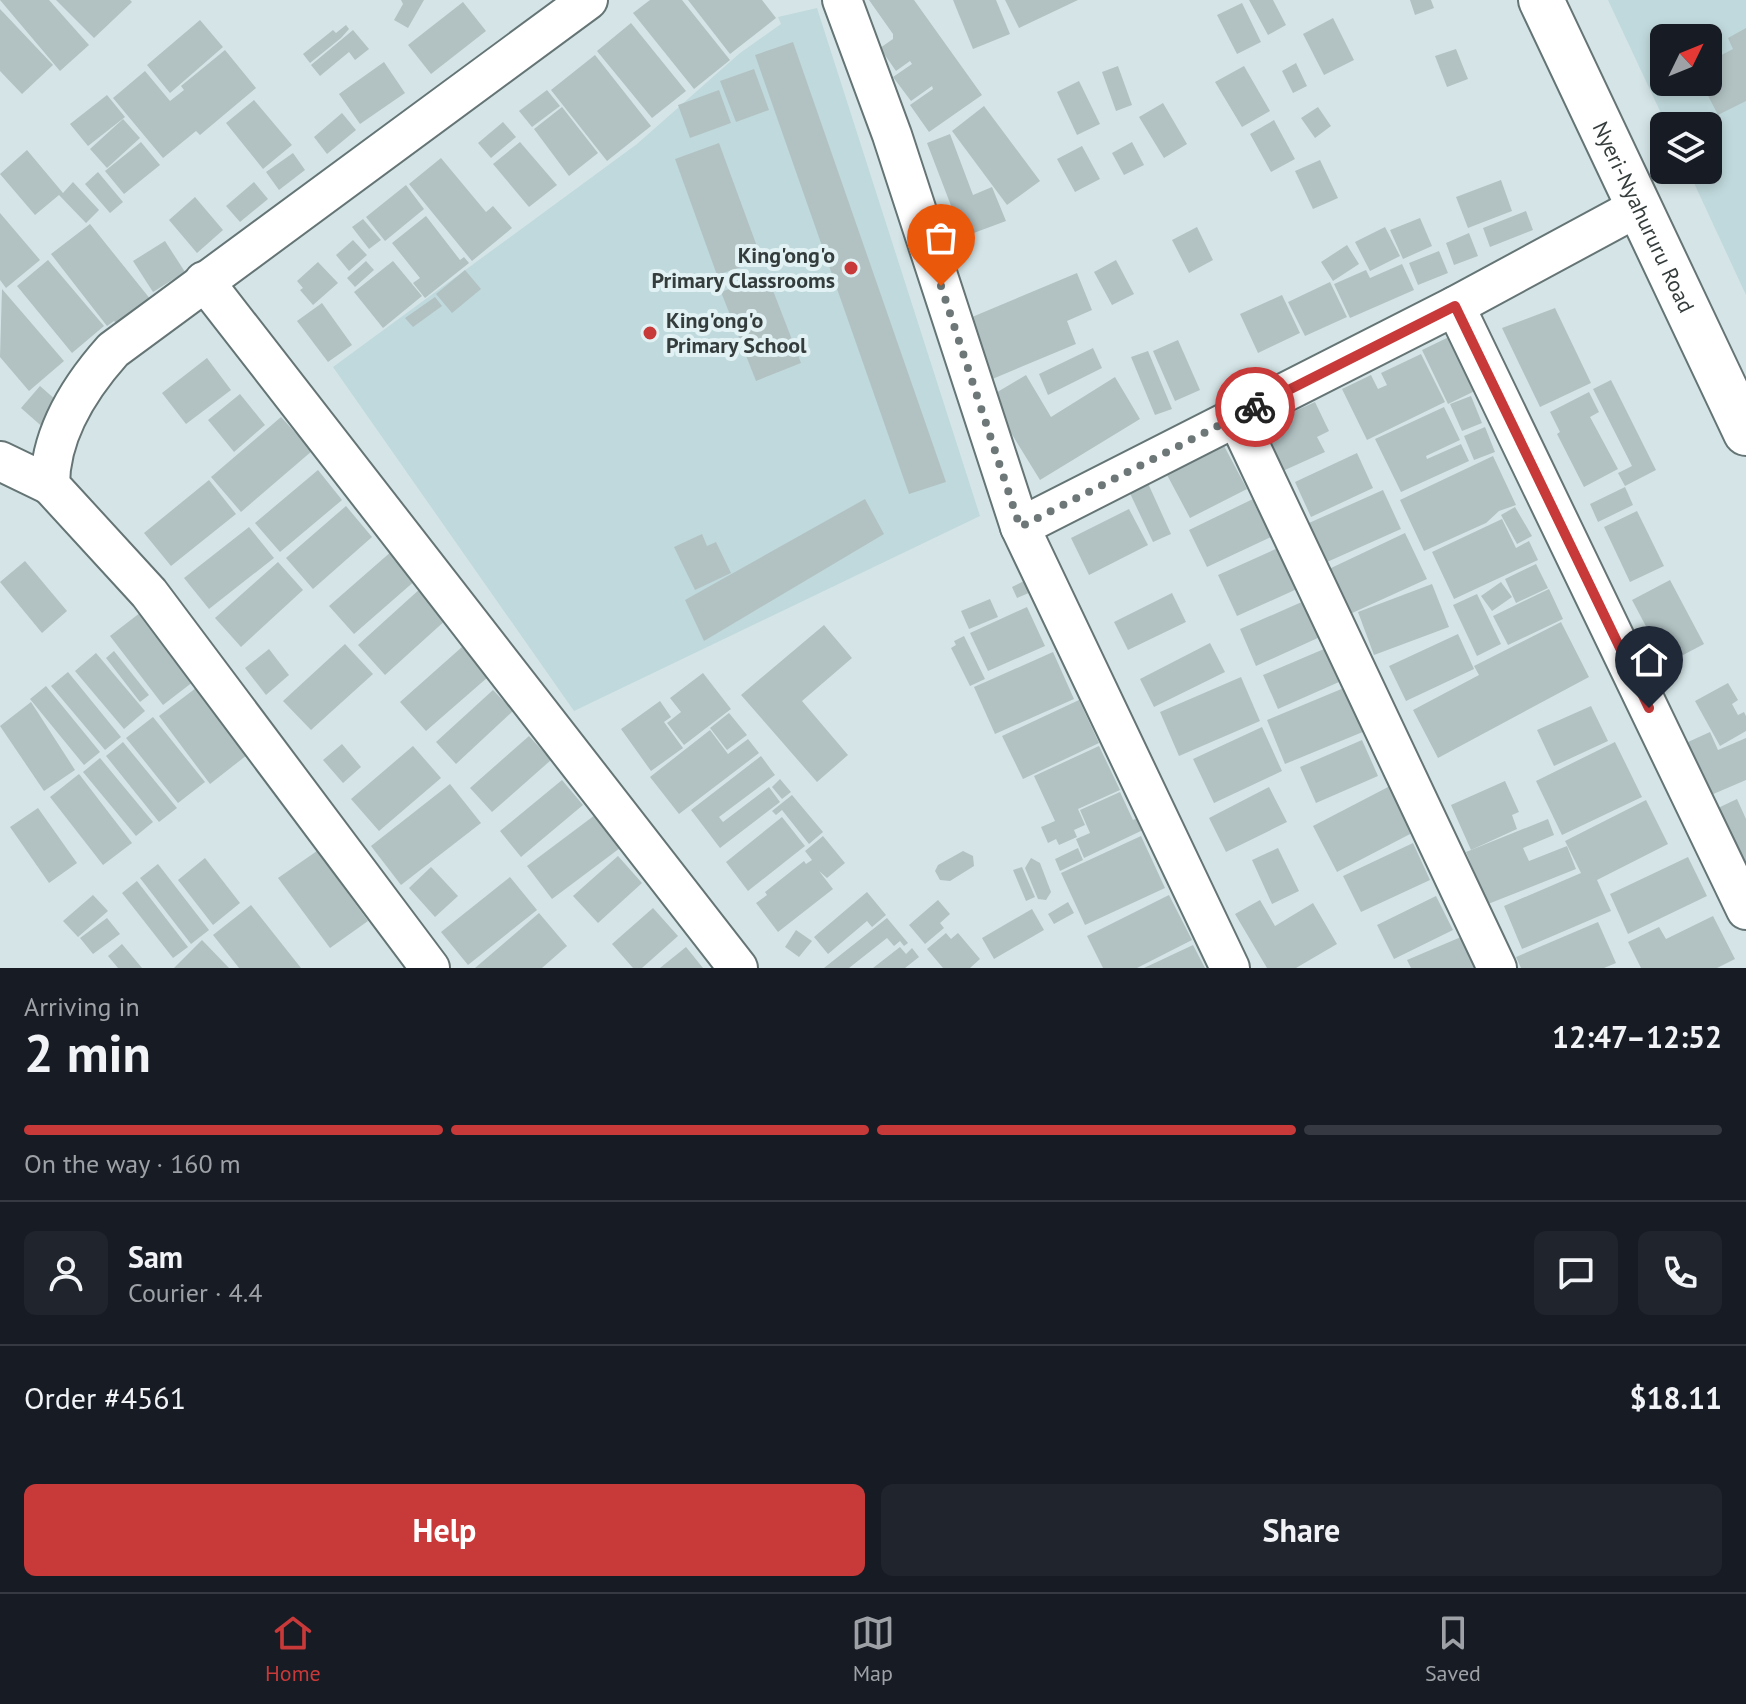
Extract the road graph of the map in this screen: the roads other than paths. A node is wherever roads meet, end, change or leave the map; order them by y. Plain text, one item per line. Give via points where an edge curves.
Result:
1 (588, 0) edge
2 (842, 0) edge
3 (1541, 0) edge
4 (1640, 206) junction
5 (204, 281) junction
6 (1455, 306) junction
7 (1236, 416) junction
8 (1746, 433) edge
9 (0, 461) edge
10 (50, 485) junction
11 (1020, 527) junction
12 (1746, 910) edge
13 (430, 968) edge
14 (738, 968) edge
15 (1230, 968) edge
16 (1497, 968) edge

1 - 5 street
2 - 11 street via 892,135
3 - 4 main road, Nyeri-Nyahururu Road
4 - 6 street
4 - 8 main road, Nyeri-Nyahururu Road
5 - 10 street via 113,350 84,383 50,458
5 - 14 street
6 - 7 street
6 - 12 street
7 - 11 street
7 - 16 street
9 - 10 street
10 - 13 street via 149,593
11 - 15 street

